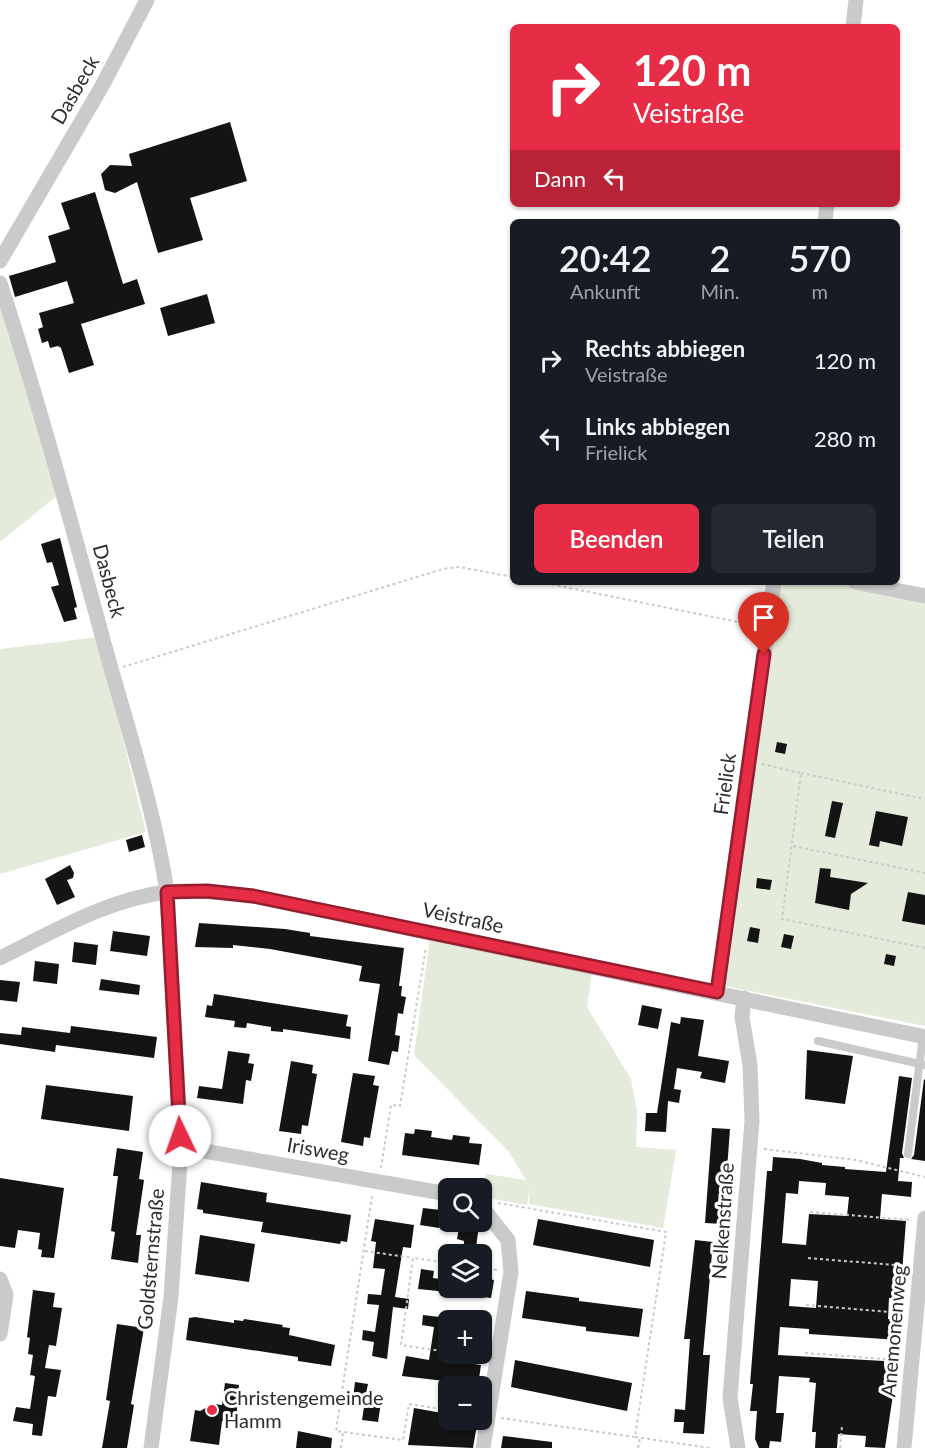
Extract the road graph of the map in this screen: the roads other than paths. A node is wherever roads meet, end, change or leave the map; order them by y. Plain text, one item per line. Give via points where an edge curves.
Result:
1 (147, 0) edge
2 (856, 0) edge
3 (853, 24) edge
4 (0, 261) edge
5 (0, 283) edge
6 (774, 585) edge
7 (870, 585) edge
8 (925, 596) edge
9 (167, 892) junction
10 (0, 958) edge
11 (717, 992) junction
12 (744, 998) junction
13 (924, 1036) edge
14 (818, 1041) dead end
15 (922, 1064) edge
16 (181, 1147) junction
17 (908, 1155) dead end
18 (438, 1192) edge
19 (492, 1219) edge
20 (925, 1219) edge
21 (0, 1279) edge
22 (0, 1334) edge
23 (151, 1448) edge
24 (483, 1448) edge
25 (738, 1448) edge
26 (904, 1448) edge

1 - 4 street, Dasbeck
2 - 3 street
5 - 9 street, Dasbeck via 68,509 161,854
6 - 11 street, Frielick
7 - 8 street
9 - 10 street, Veistraße via 114,904
9 - 11 street, Veistraße via 253,896
9 - 16 street, Goldsternstraße
11 - 12 street, Veistraße
12 - 13 street, Veistraße
12 - 25 street, Nelkenstraße via 742,1017 752,1091 730,1398
13 - 15 lane
14 - 15 lane
15 - 17 lane
16 - 18 street, Irisweg
16 - 23 street, Goldsternstraße via 171,1297
19 - 24 street via 508,1240 512,1272
20 - 26 street, Anemonenweg
21 - 22 street via 6,1288

